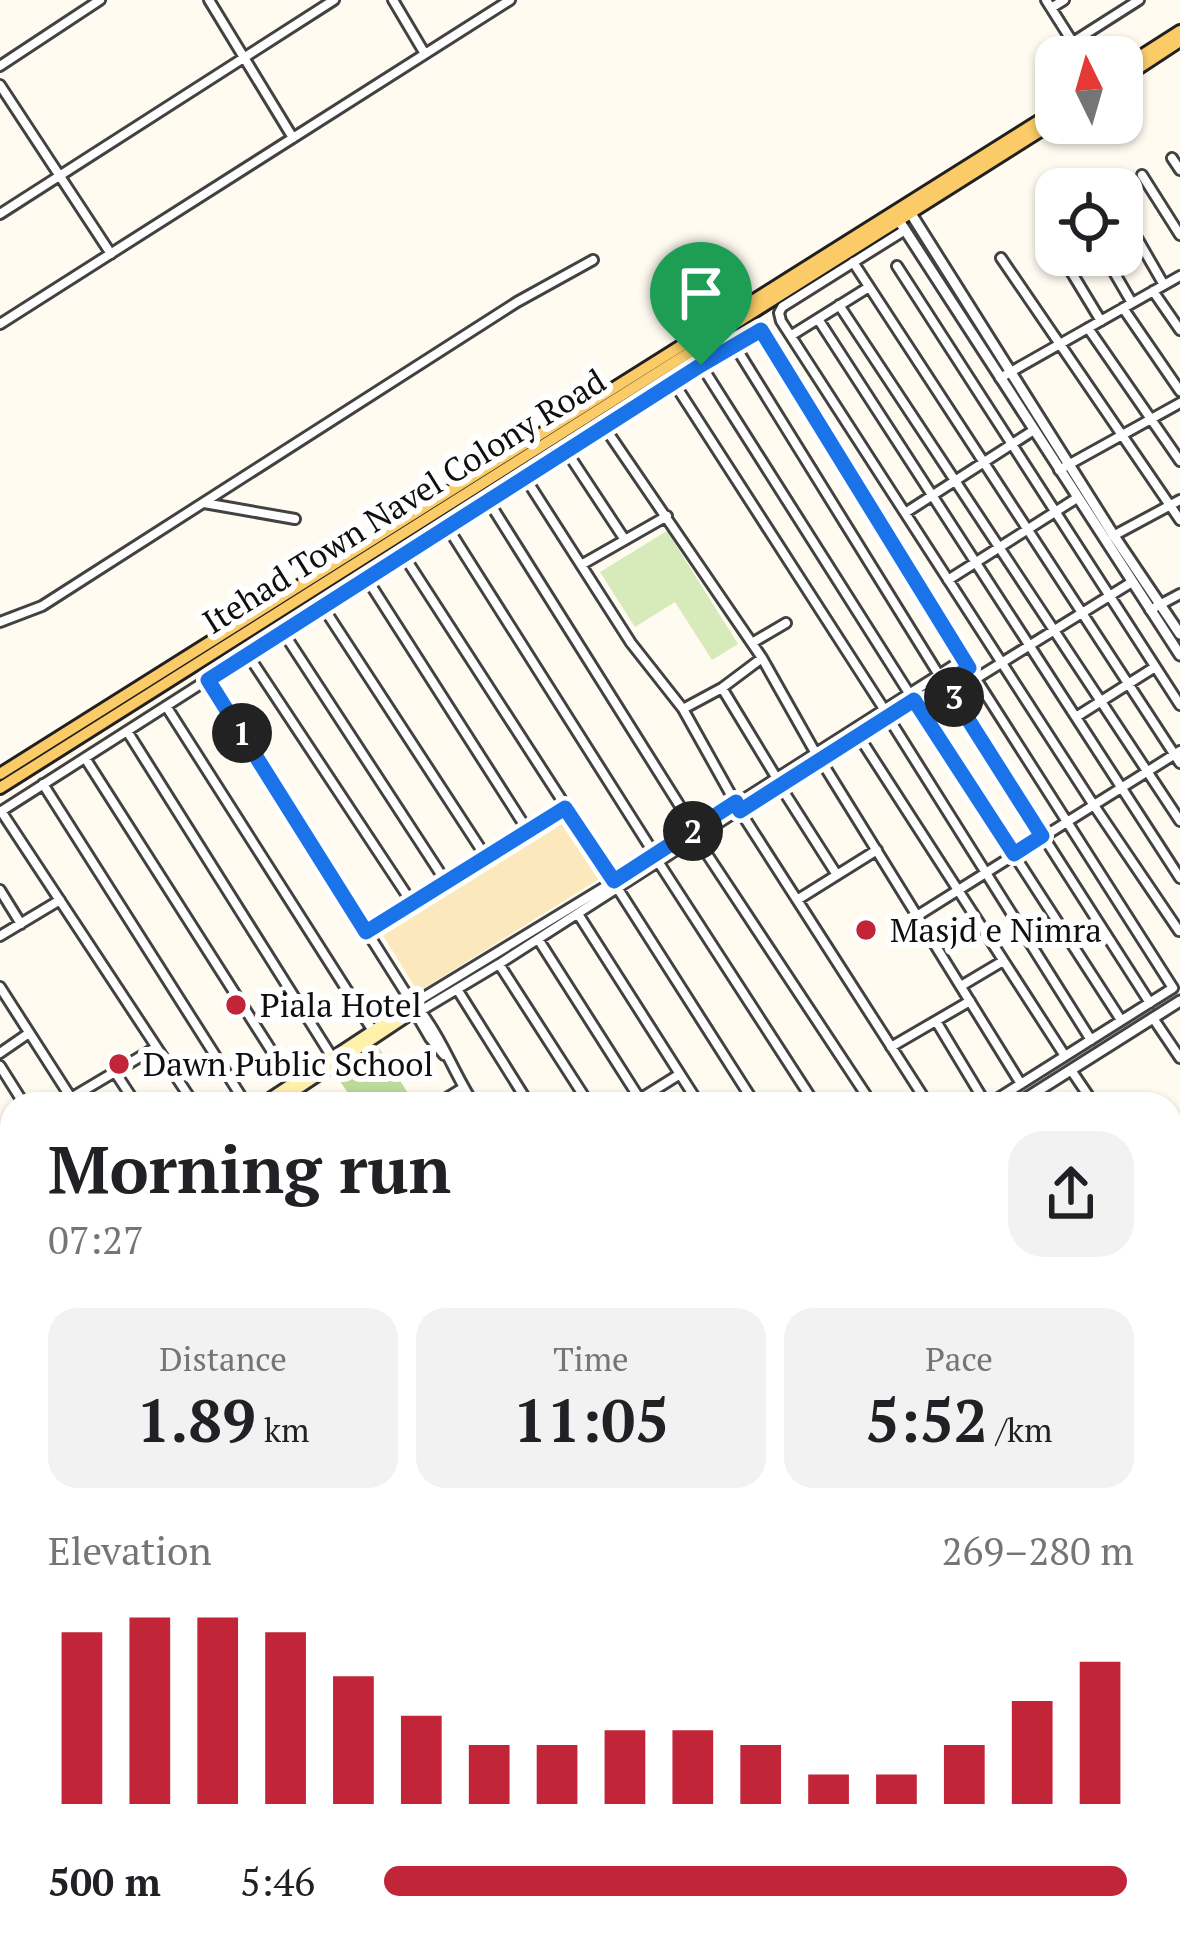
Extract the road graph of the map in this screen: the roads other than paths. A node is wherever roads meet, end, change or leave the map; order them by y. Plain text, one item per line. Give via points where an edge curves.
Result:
1 (100, 0) edge
2 (209, 0) edge
3 (334, 0) edge
4 (393, 0) edge
5 (510, 0) edge
6 (1064, 0) edge
7 (1139, 0) edge
8 (1048, 4) edge
9 (1069, 36) edge
10 (1082, 36) edge
11 (1179, 37) edge
12 (425, 54) junction
13 (243, 57) junction
14 (1143, 57) edge
15 (1143, 64) edge
16 (0, 66) edge
17 (0, 85) edge
18 (1035, 124) edge
19 (1035, 133) edge
20 (292, 138) junction
21 (1172, 158) dead end
22 (1180, 170) edge
23 (60, 175) junction
24 (1143, 177) edge
25 (908, 208) junction
26 (0, 214) edge
27 (899, 220) junction
28 (1180, 235) edge
29 (1143, 248) edge
30 (111, 254) junction
31 (1000, 258) dead end
32 (593, 260) dead end
33 (853, 262) junction
34 (897, 266) dead end
35 (1074, 276) edge
36 (1113, 276) edge
37 (1180, 276) edge
38 (1164, 285) junction
39 (869, 287) junction
40 (1153, 291) junction
41 (839, 305) junction
42 (1127, 306) junction
43 (818, 319) junction
44 (1101, 321) junction
45 (0, 324) edge
46 (1088, 328) junction
47 (1180, 330) edge
48 (792, 335) junction
49 (1060, 344) junction
50 (735, 346) junction
51 (701, 365) junction
52 (1005, 375) junction
53 (674, 383) junction
54 (1180, 391) edge
55 (1180, 403) edge
56 (1151, 419) junction
57 (605, 428) junction
58 (1034, 430) junction
59 (1122, 435) junction
60 (1012, 445) junction
61 (567, 452) junction
62 (1180, 461) edge
63 (985, 462) junction
64 (1064, 467) junction
65 (526, 479) junction
66 (956, 480) junction
67 (464, 488) junction
68 (933, 495) junction
69 (1077, 498) junction
70 (1180, 500) edge
71 (490, 502) junction
72 (204, 503) junction
73 (1170, 505) junction
74 (1055, 512) junction
75 (905, 513) junction
76 (667, 516) junction
77 (295, 519) dead end
78 (1180, 520) edge
79 (448, 528) junction
80 (1029, 529) junction
81 (1109, 538) junction
82 (625, 540) junction
83 (1000, 547) junction
84 (404, 556) junction
85 (976, 562) junction
86 (581, 565) junction
87 (367, 579) junction
88 (948, 580) junction
89 (1132, 582) junction
90 (1180, 594) edge
91 (1109, 596) junction
92 (323, 607) junction
93 (1155, 607) junction
94 (1084, 612) junction
95 (0, 622) edge
96 (786, 623) dead end
97 (1055, 630) junction
98 (283, 632) junction
99 (1180, 634) edge
100 (752, 644) junction
101 (1030, 645) junction
102 (248, 655) junction
103 (1180, 655) edge
104 (762, 658) junction
105 (966, 663) junction
106 (1001, 663) junction
107 (1155, 667) junction
108 (977, 678) junction
109 (942, 679) junction
110 (208, 680) junction
111 (1130, 684) junction
112 (722, 688) junction
113 (912, 696) junction
114 (1102, 700) junction
115 (1180, 705) edge
116 (166, 706) junction
117 (683, 709) junction
118 (886, 713) junction
119 (1076, 717) junction
120 (127, 731) junction
121 (858, 735) junction
122 (817, 755) junction
123 (1178, 756) edge
124 (85, 758) junction
125 (1148, 771) junction
126 (0, 774) edge
127 (777, 780) junction
128 (43, 784) junction
129 (1121, 787) junction
130 (0, 788) edge
131 (1093, 804) junction
132 (738, 807) junction
133 (565, 808) junction
134 (1, 811) edge
135 (1066, 821) junction
136 (1180, 821) edge
137 (528, 831) junction
138 (696, 834) junction
139 (1042, 836) junction
140 (877, 850) junction
141 (1014, 854) junction
142 (485, 857) junction
143 (657, 859) junction
144 (985, 872) junction
145 (837, 875) junction
146 (1180, 878) edge
147 (446, 882) junction
148 (616, 885) junction
149 (0, 890) edge
150 (957, 890) junction
151 (60, 900) junction
152 (797, 900) junction
153 (412, 903) junction
154 (578, 914) junction
155 (917, 916) junction
156 (21, 923) junction
157 (1180, 931) edge
158 (366, 932) junction
159 (0, 936) edge
160 (538, 939) junction
161 (1003, 961) junction
162 (499, 964) junction
163 (961, 986) junction
164 (0, 987) edge
165 (457, 989) junction
166 (1180, 1000) edge
167 (970, 1001) junction
168 (1150, 1003) junction
169 (416, 1009) junction
170 (1153, 1018) junction
171 (1121, 1020) junction
172 (936, 1021) junction
173 (373, 1031) junction
174 (29, 1034) junction
175 (1090, 1040) junction
176 (891, 1047) junction
177 (155, 1048) junction
178 (0, 1053) edge
179 (1065, 1056) junction
180 (332, 1057) junction
181 (1180, 1058) edge
182 (0, 1066) edge
183 (1071, 1070) junction
184 (116, 1072) junction
185 (680, 1074) junction
186 (292, 1083) junction
187 (1021, 1084) junction
188 (463, 1088) junction
189 (16, 1092) edge
190 (67, 1092) edge
191 (86, 1092) edge
192 (128, 1092) edge
193 (186, 1092) edge
194 (238, 1092) edge
195 (279, 1092) edge
196 (293, 1092) edge
197 (456, 1092) edge
198 (466, 1092) edge
199 (522, 1092) edge
200 (582, 1092) edge
201 (632, 1092) edge
202 (653, 1092) edge
203 (691, 1092) edge
204 (747, 1092) edge
205 (807, 1092) edge
206 (864, 1092) edge
207 (920, 1092) edge
208 (980, 1092) edge
209 (1008, 1092) edge
210 (1036, 1092) edge
211 (1086, 1092) edge

1 - 16 street
2 - 13 street
3 - 13 street
4 - 12 street
5 - 12 street
6 - 8 street
7 - 10 street
8 - 9 street
11 - 14 main road
11 - 15 main road
12 - 20 street
13 - 20 street
13 - 23 street
17 - 23 street
18 - 25 main road, Itehad Town Navel Colony Road
19 - 25 main road, Itehad Town Navel Colony Road
20 - 30 street
21 - 22 street
23 - 26 street
23 - 30 street
24 - 28 street
25 - 27 main road, Itehad Town Navel Colony Road
25 - 52 street
27 - 33 street
27 - 52 street
27 - 67 main road, Itehad Town Navel Colony Road
29 - 38 street
30 - 45 street
31 - 49 street
32 - 72 street
33 - 39 street
33 - 48 street via 782,308
34 - 60 street
35 - 44 street
36 - 42 street
37 - 38 street
38 - 40 street
39 - 41 street
39 - 63 street
40 - 42 street
40 - 47 street
41 - 43 street
41 - 66 street
42 - 44 street
42 - 54 street
43 - 48 street
43 - 68 street
44 - 46 street
46 - 49 street
46 - 56 street
48 - 75 street
49 - 52 street
49 - 59 street
50 - 51 street
50 - 105 street via 761,330
50 - 109 street
51 - 53 street
51 - 113 street
52 - 58 street
52 - 64 street
53 - 57 street
53 - 118 street
55 - 56 street
56 - 59 street
56 - 62 street
57 - 61 street
57 - 76 street
58 - 60 street
58 - 64 street
59 - 64 street
59 - 73 street
60 - 63 street
60 - 74 street
61 - 65 street
61 - 82 street
63 - 66 street
63 - 80 street
64 - 69 street
64 - 81 street
65 - 71 street
65 - 86 street
66 - 68 street
66 - 83 street
67 - 126 main road, Itehad Town Navel Colony Road
67 - 130 main road, Itehad Town Navel Colony Road
68 - 75 street
68 - 85 street
69 - 74 street
69 - 81 street
70 - 73 street
71 - 79 street
71 - 138 street
72 - 77 street
72 - 95 street via 42,606
73 - 78 street
73 - 81 street
74 - 80 street
74 - 91 street
75 - 88 street
76 - 82 street
76 - 100 street
79 - 84 street
79 - 143 street
80 - 83 street
80 - 94 street
81 - 89 street
81 - 93 street
82 - 86 street
83 - 85 street
83 - 97 street
84 - 87 street
84 - 133 street
85 - 88 street
85 - 101 street
86 - 117 street
87 - 92 street
87 - 137 street
88 - 106 street
89 - 91 street
89 - 93 street
90 - 93 street
91 - 94 street
91 - 107 street
92 - 98 street
92 - 142 street
93 - 99 street
93 - 103 street
94 - 97 street
94 - 111 street
96 - 100 street
97 - 101 street
97 - 114 street
98 - 102 street
98 - 147 street
100 - 104 street
101 - 106 street
101 - 119 street
102 - 110 street
102 - 153 street
104 - 112 street
104 - 122 street
105 - 108 street
105 - 109 street
106 - 108 street
106 - 131 street
107 - 111 street
107 - 115 street
108 - 135 street
109 - 113 street
109 - 139 street
110 - 116 street
110 - 158 street
111 - 114 street
111 - 123 street
112 - 117 street
112 - 127 street
113 - 118 street
113 - 141 street
114 - 119 street
114 - 125 street
116 - 120 street
116 - 173 street
117 - 132 street
118 - 121 street
118 - 122 street
118 - 144 street
119 - 129 street
120 - 124 street
120 - 180 street
121 - 122 street
121 - 150 street
122 - 127 street
122 - 140 street
123 - 125 street
124 - 128 street
124 - 186 street
125 - 129 street
125 - 136 street
127 - 132 street
127 - 145 street
128 - 134 street
128 - 194 street
129 - 131 street
129 - 146 street
131 - 135 street
131 - 157 street
132 - 138 street
132 - 152 street
133 - 137 street
133 - 148 street
134 - 151 street
135 - 139 street
135 - 168 street via 1173,988
137 - 142 street
138 - 143 street
138 - 206 street
139 - 141 street
139 - 168 street
140 - 145 street
140 - 155 street
141 - 144 street
141 - 171 street
142 - 147 street
143 - 148 street
143 - 205 street
144 - 150 street
144 - 175 street
145 - 152 street
147 - 153 street
148 - 154 street
148 - 169 street
148 - 204 street
149 - 156 street
150 - 155 street
150 - 161 street
151 - 156 street
151 - 177 street
152 - 176 street
153 - 158 street
154 - 160 street
154 - 185 street
155 - 163 street
156 - 159 street
158 - 169 street
160 - 162 street
160 - 201 street
161 - 163 street
161 - 179 street
162 - 165 street
162 - 200 street
163 - 167 street
164 - 174 street
165 - 169 street
165 - 199 street
166 - 170 street
167 - 172 street
167 - 187 street
168 - 171 street
169 - 173 main road
169 - 188 street
169 - 196 main road
170 - 181 street
170 - 183 street
171 - 175 street
172 - 176 street
172 - 208 street
173 - 180 main road
174 - 178 street
174 - 190 street
175 - 179 street
176 - 207 street
177 - 184 street
177 - 193 street
179 - 187 street
180 - 186 main road
182 - 189 street
183 - 210 street
183 - 211 street
184 - 191 street
184 - 192 street
185 - 202 street
185 - 203 street
186 - 195 main road
187 - 209 street
188 - 197 street
188 - 198 street

